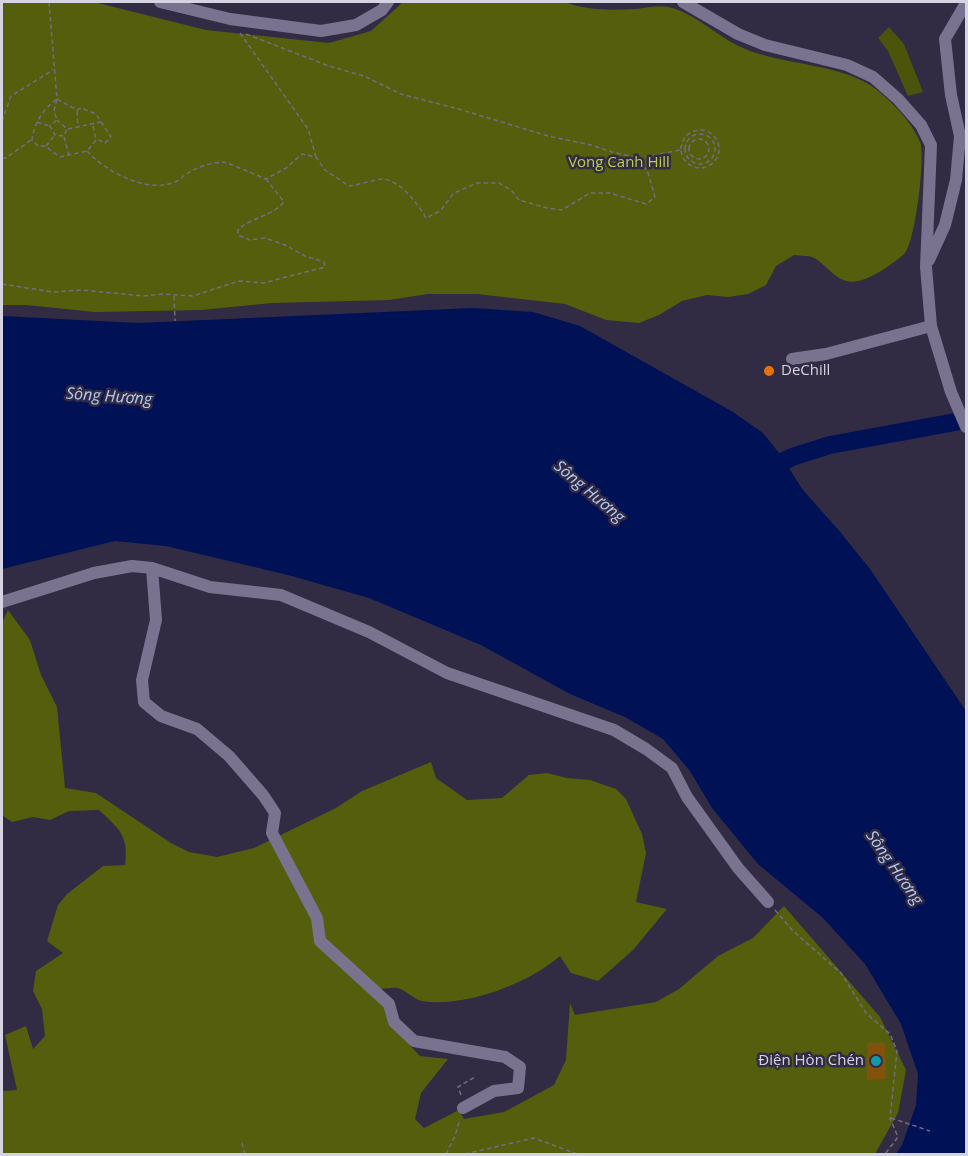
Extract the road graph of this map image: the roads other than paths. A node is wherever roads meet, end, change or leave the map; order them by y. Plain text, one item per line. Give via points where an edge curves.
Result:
1 (160, 2) edge
2 (388, 2) edge
3 (683, 2) edge
4 (966, 3) edge
5 (926, 267) junction
6 (931, 326) junction
7 (792, 358) dead end
8 (966, 428) edge
9 (152, 568) junction
10 (2, 602) edge
11 (768, 902) road end
12 (463, 1108) dead end

1 - 2 street via 231,19 321,32 356,25
3 - 5 street via 765,45 847,64 873,77 898,99 921,125 931,146
4 - 5 street via 945,39 960,136 956,180 945,225
5 - 6 street
6 - 7 street via 826,354
6 - 8 street
9 - 10 street via 132,566 94,573
9 - 11 street via 210,587 280,595 369,632 447,673 614,730 672,768 706,824
9 - 12 street via 156,620 142,680 144,702 161,716 197,729 229,756 263,795 275,813 272,833 317,918 320,941 389,1004 394,1022 414,1041 505,1057 520,1067 518,1088 494,1091

